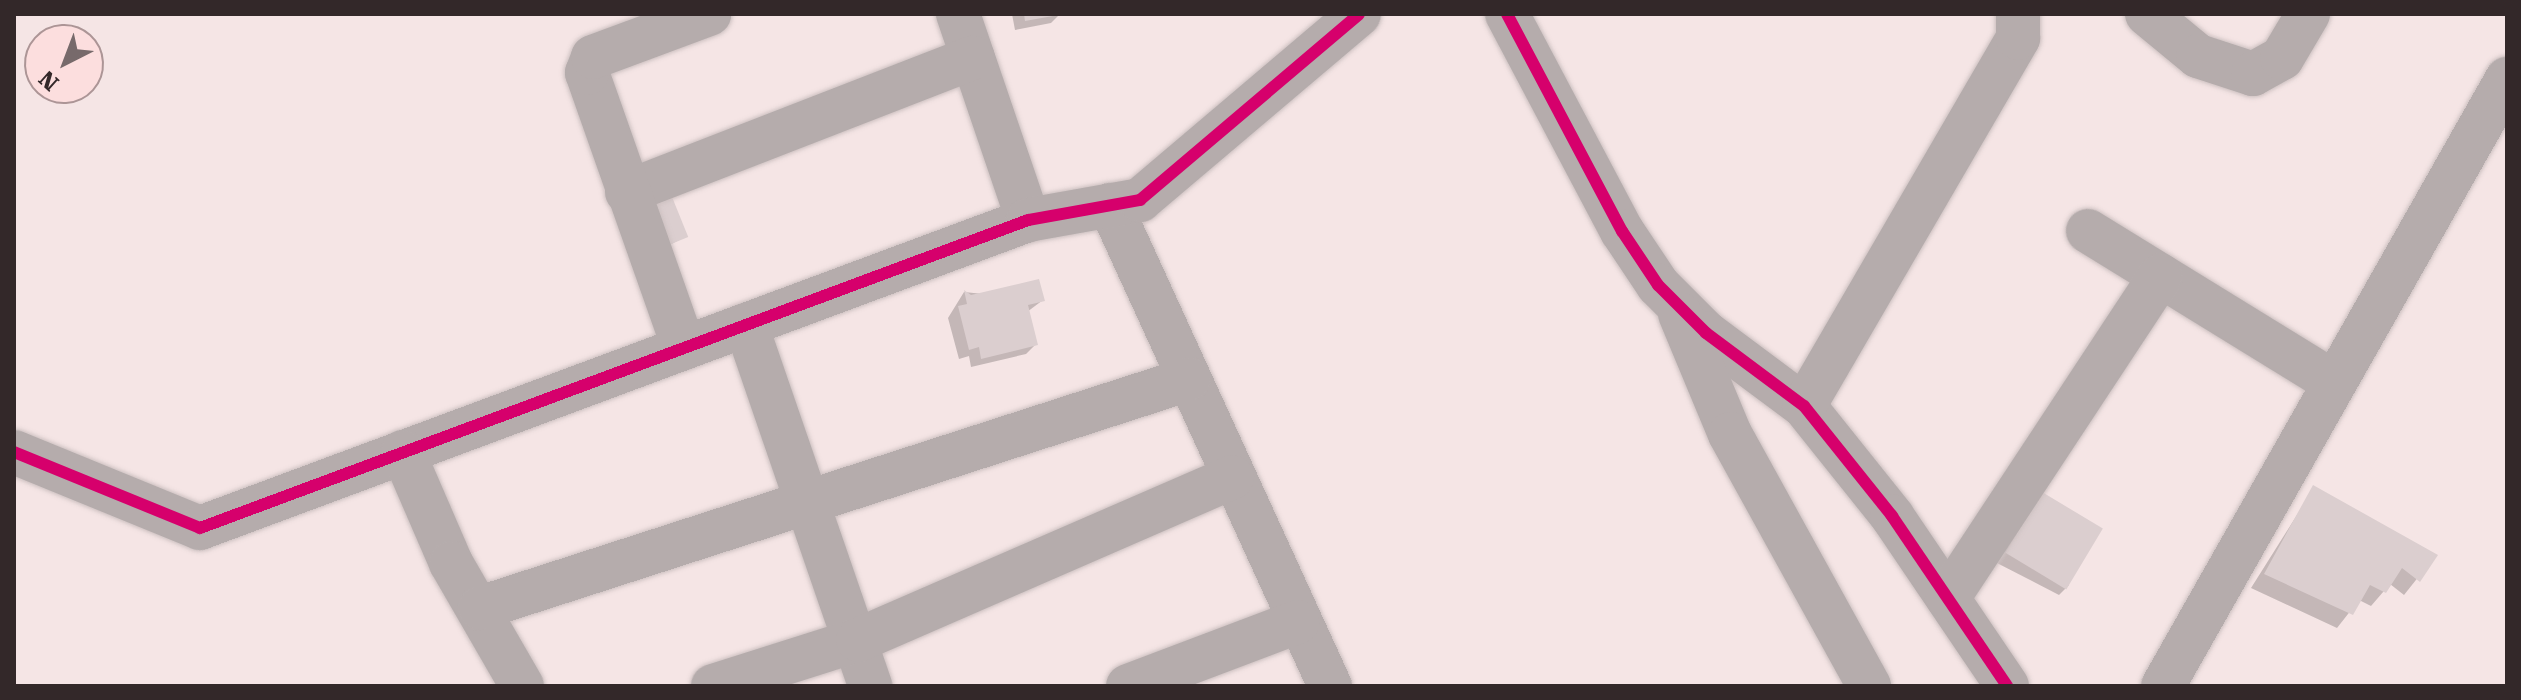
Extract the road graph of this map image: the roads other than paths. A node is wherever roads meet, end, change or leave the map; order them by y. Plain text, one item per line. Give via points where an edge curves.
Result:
1 (709, 14) edge
2 (958, 14) edge
3 (1359, 14) edge
4 (1507, 14) edge
5 (2018, 14) edge
6 (2147, 14) edge
7 (2308, 14) edge
8 (973, 58) junction
9 (2507, 79) edge
10 (627, 192) junction
11 (1110, 205) junction
12 (1028, 220) junction
13 (2088, 231) dead end
14 (2160, 276) junction
15 (1674, 301) junction
16 (746, 325) junction
17 (684, 348) junction
18 (1189, 379) junction
19 (2333, 382) junction
20 (1804, 406) junction
21 (14, 452) edge
22 (403, 452) junction
23 (1232, 477) junction
24 (805, 501) junction
25 (1948, 598) junction
26 (480, 608) junction
27 (1297, 622) junction
28 (858, 640) junction
29 (522, 686) edge
30 (713, 686) edge
31 (870, 686) edge
32 (1128, 686) edge
33 (1330, 686) edge
34 (1869, 686) edge
35 (2007, 686) edge
36 (2163, 686) edge

1 - 10 street via 593,57 591,92
2 - 8 street
3 - 11 street via 1140,200
4 - 15 street via 1622,231
5 - 20 street via 2018,38
6 - 7 street via 2198,56 2253,74 2282,58
8 - 10 street
8 - 12 street
9 - 19 street
10 - 17 street
11 - 12 street
11 - 18 street
12 - 16 street
13 - 14 street
14 - 19 street
14 - 25 street
15 - 20 street
15 - 34 street via 1730,434
16 - 17 street
16 - 24 street
17 - 22 street
18 - 23 street
18 - 24 street
19 - 36 street
20 - 25 street
21 - 22 street via 200,528
22 - 26 street via 451,563
23 - 27 street
23 - 28 street
24 - 26 street
24 - 28 street
25 - 35 street
26 - 29 street
27 - 32 street
27 - 33 street
28 - 30 street
28 - 31 street

